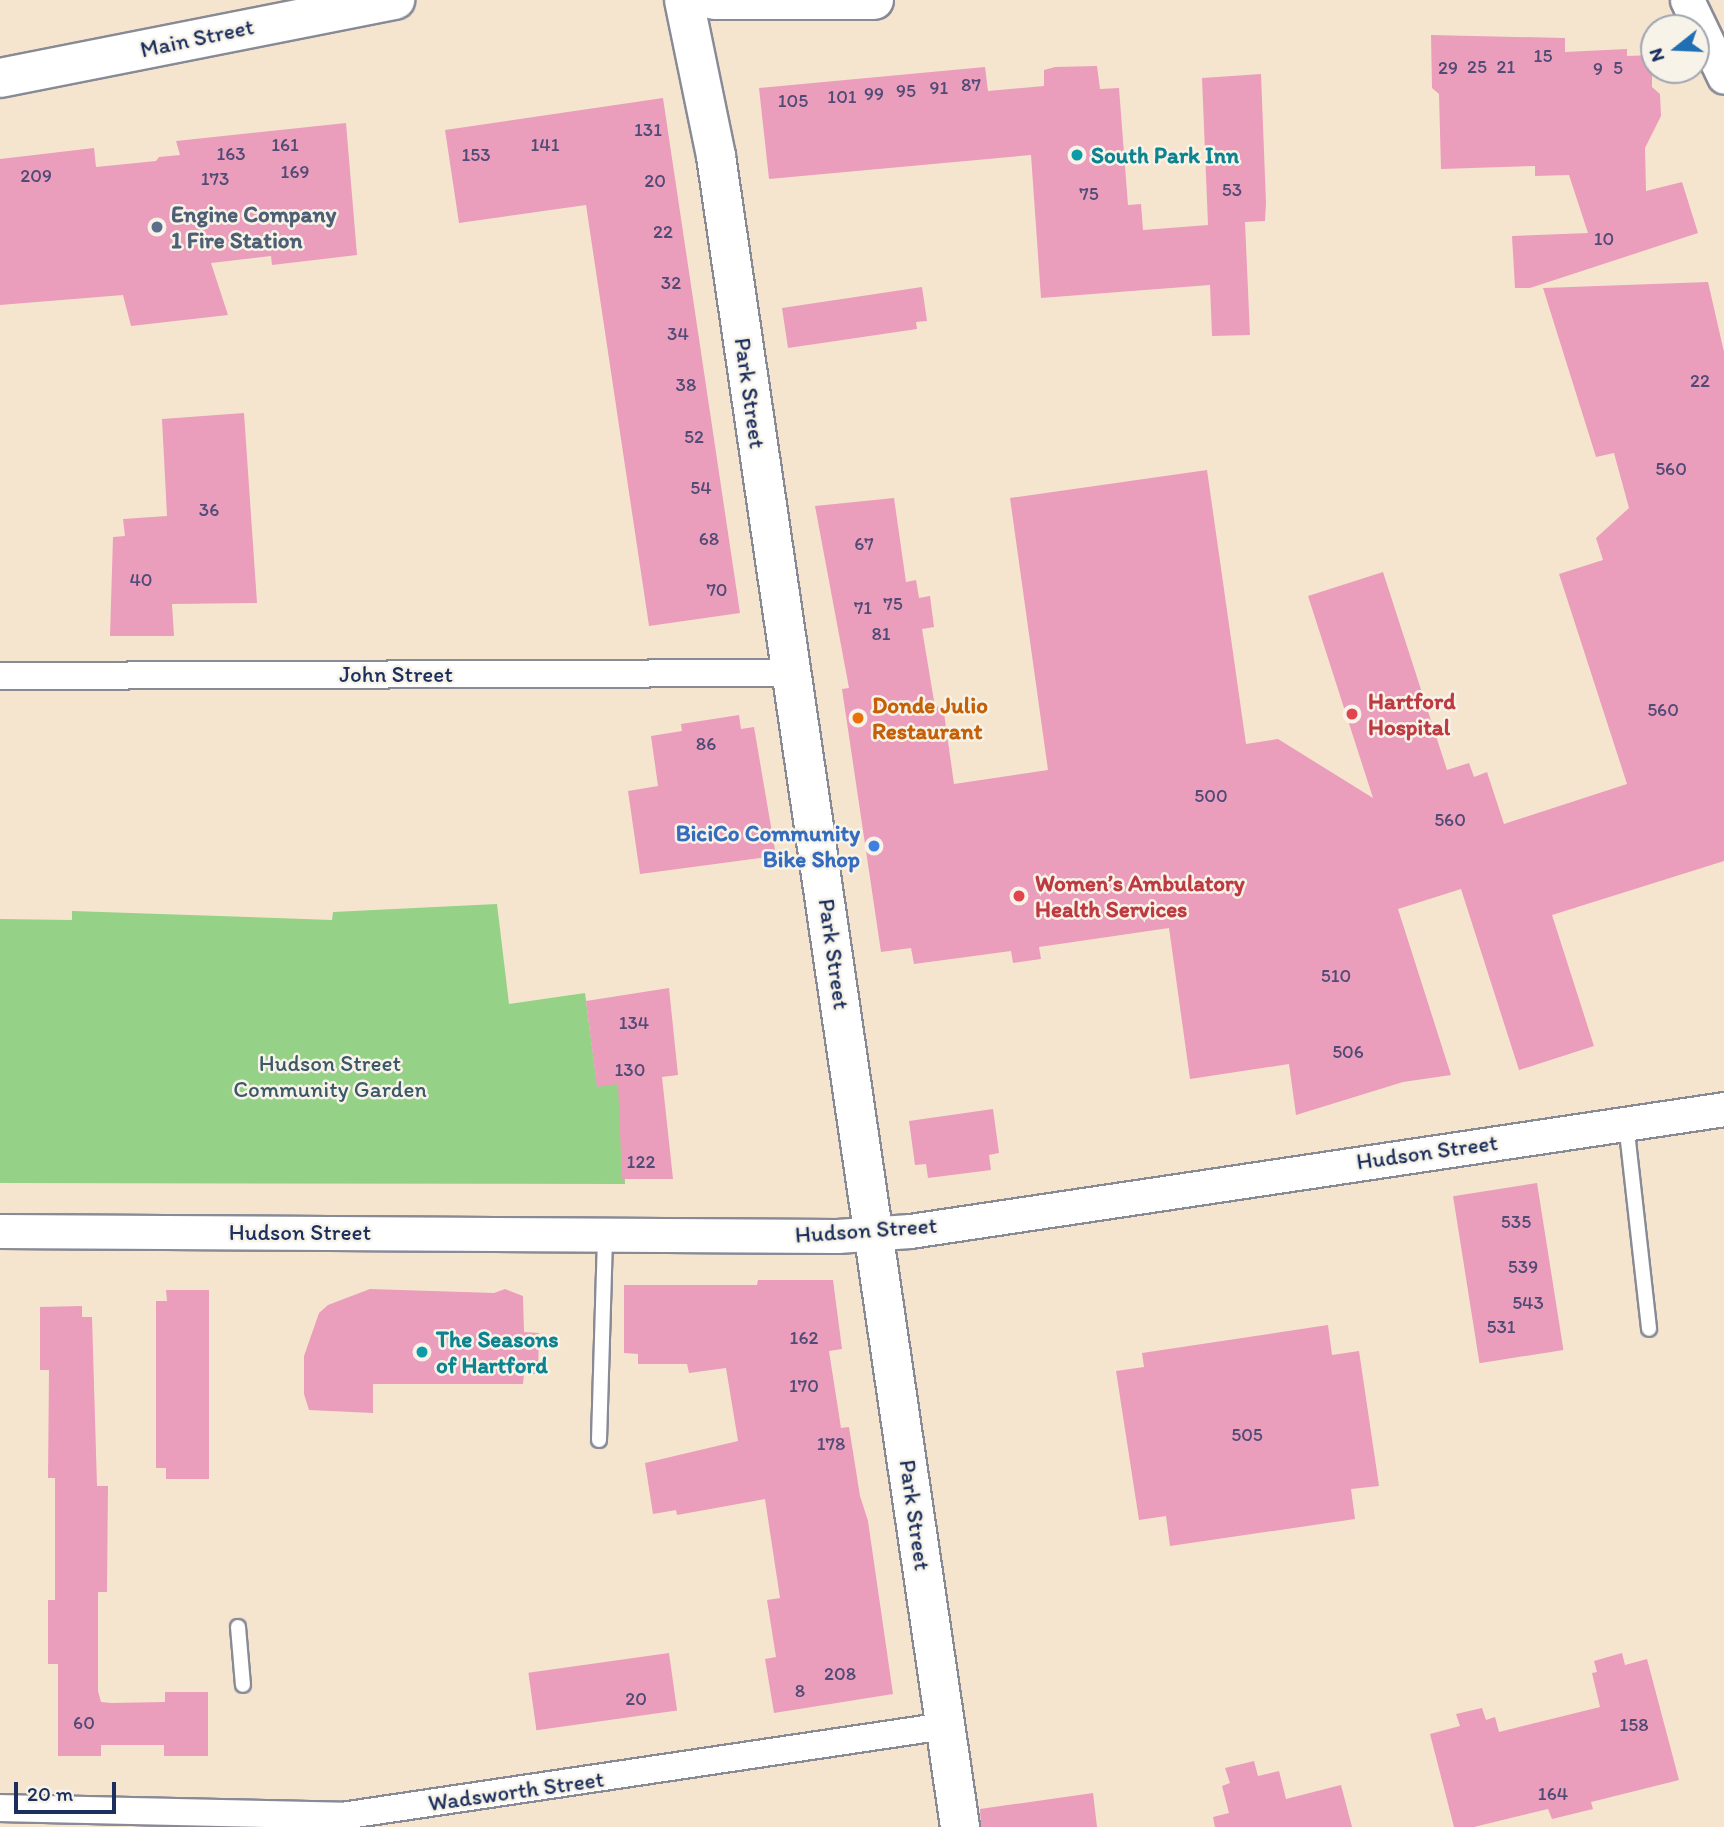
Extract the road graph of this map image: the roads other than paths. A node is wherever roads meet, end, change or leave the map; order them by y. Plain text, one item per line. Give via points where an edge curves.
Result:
1 (395, 0) edge
2 (684, 0) edge
3 (714, 0) edge
4 (874, 0) edge
5 (1687, 0) edge
6 (1724, 77) edge
7 (0, 78) edge
8 (792, 673) junction
9 (0, 676) edge
10 (1724, 1109) edge
11 (1626, 1123) junction
12 (0, 1231) edge
13 (876, 1233) junction
14 (605, 1234) junction
15 (1649, 1328) dead end
16 (599, 1440) dead end
17 (238, 1627) dead end
18 (243, 1685) dead end
19 (945, 1726) junction
20 (0, 1808) edge
21 (960, 1827) edge

1 - 7 main road, Main Street
2 - 8 main road, Park Street via 714,142
3 - 4 main road
5 - 6 street
8 - 9 street, John Street
8 - 13 main road, Park Street
10 - 11 street, Hudson Street
11 - 13 street, Hudson Street
11 - 15 lane
12 - 14 street, Hudson Street
13 - 14 street, Hudson Street
13 - 19 main road, Park Street
14 - 16 lane
17 - 18 lane
19 - 20 street, Wadsworth Street via 342,1816
19 - 21 main road, Park Street

